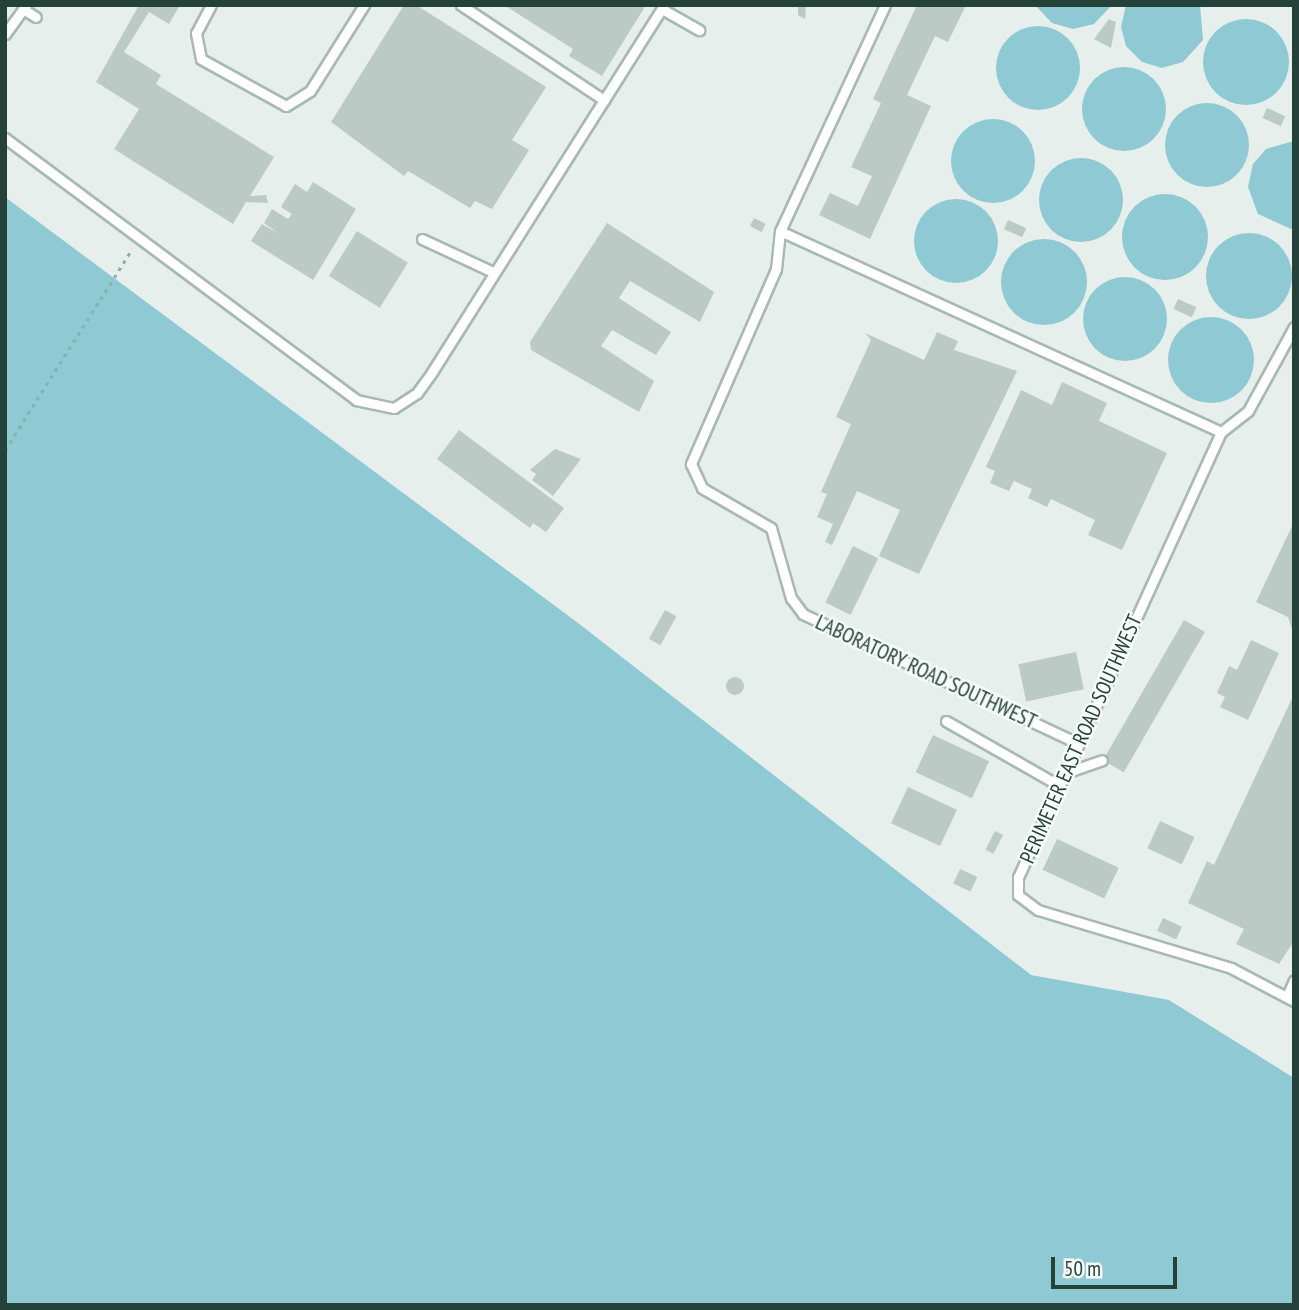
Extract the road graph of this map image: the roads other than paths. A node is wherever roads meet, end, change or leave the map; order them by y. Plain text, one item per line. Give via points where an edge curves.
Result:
1 (211, 5) edge
2 (364, 5) edge
3 (461, 5) edge
4 (884, 5) edge
5 (25, 7) edge
6 (663, 7) edge
7 (36, 17) dead end
8 (699, 30) dead end
9 (5, 34) edge
10 (604, 100) junction
11 (5, 138) edge
12 (780, 231) junction
13 (422, 239) dead end
14 (493, 272) junction
15 (1294, 327) edge
16 (1221, 432) junction
17 (946, 721) dead end
18 (1077, 743) junction
19 (1102, 760) dead end
20 (1065, 773) junction
21 (1060, 786) junction
22 (1294, 980) edge
23 (1290, 998) edge

1 - 2 lane via 196,33 201,59 286,106 310,91
3 - 10 lane
4 - 12 lane, LABORATORY ROAD SOUTHWEST
5 - 7 lane
5 - 9 lane
6 - 8 lane
6 - 10 lane
10 - 14 lane
11 - 14 lane via 368,406 394,408 417,393 468,320
12 - 16 lane
12 - 18 lane, LABORATORY ROAD SOUTHWEST via 776,269 693,452 694,477 702,488 771,528 791,598 803,614
13 - 14 lane
15 - 16 lane, PERIMETER EAST ROAD SOUTHWEST via 1248,411
16 - 18 lane, PERIMETER EAST ROAD SOUTHWEST
17 - 21 lane
18 - 20 lane, PERIMETER EAST ROAD SOUTHWEST
19 - 20 lane
20 - 21 lane, PERIMETER EAST ROAD SOUTHWEST
21 - 23 lane, PERIMETER EAST ROAD SOUTHWEST via 1018,877 1027,904 1100,933 1231,968
22 - 23 lane

